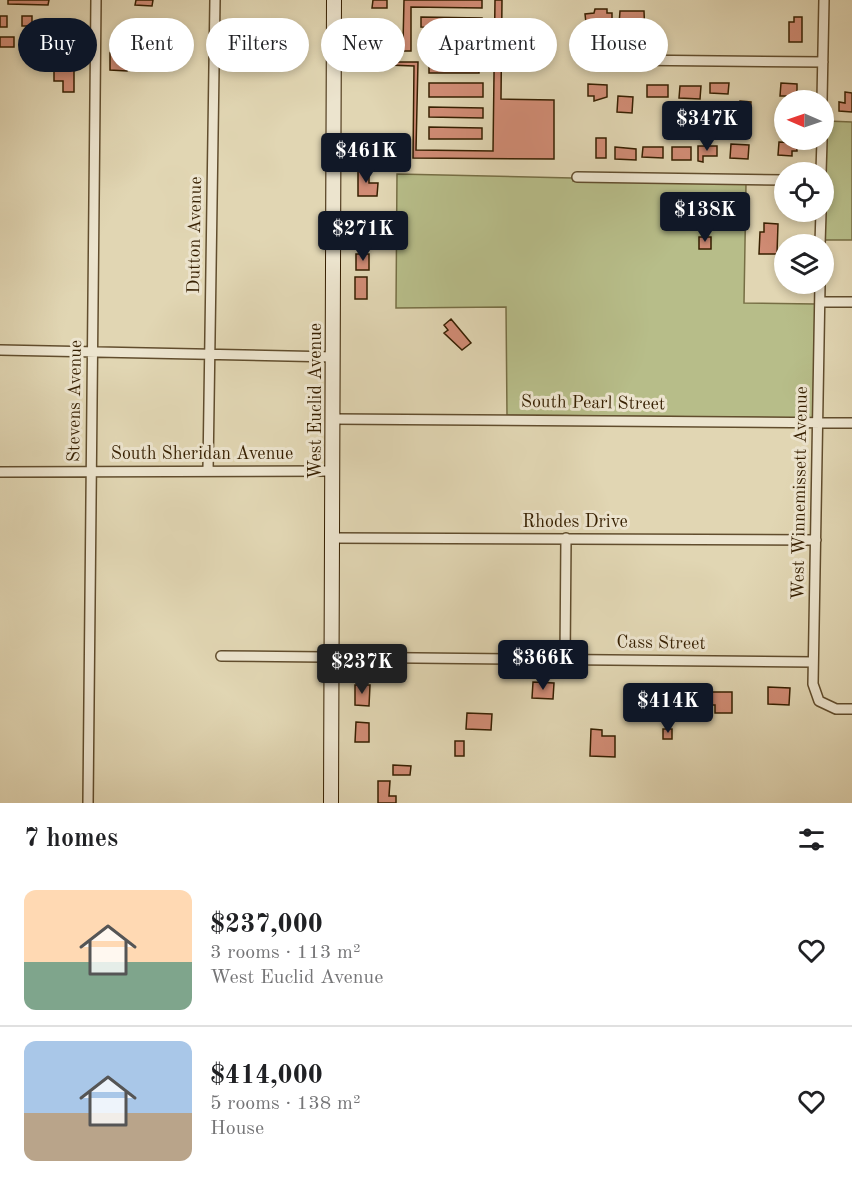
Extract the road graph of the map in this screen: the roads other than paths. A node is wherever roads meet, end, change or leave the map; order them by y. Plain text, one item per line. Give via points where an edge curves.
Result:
1 (96, 0) edge
2 (215, 0) edge
3 (334, 0) edge
4 (824, 0) edge
5 (668, 60) edge
6 (823, 62) junction
7 (822, 90) edge
8 (577, 177) dead end
9 (774, 180) edge
10 (820, 294) edge
11 (820, 302) junction
12 (852, 302) edge
13 (0, 350) edge
14 (92, 351) junction
15 (210, 354) junction
16 (334, 357) junction
17 (334, 419) junction
18 (817, 422) junction
19 (852, 423) edge
20 (208, 470) junction
21 (91, 471) junction
22 (333, 471) junction
23 (0, 472) edge
24 (334, 537) junction
25 (566, 538) junction
26 (816, 540) junction
27 (221, 656) dead end
28 (332, 659) junction
29 (565, 660) junction
30 (813, 662) junction
31 (852, 709) edge
32 (88, 803) edge
33 (331, 803) edge

1 - 14 street, Stevens Avenue
2 - 15 street, Dutton Avenue
3 - 16 street, West Euclid Avenue
4 - 6 street
5 - 6 street
6 - 7 street
8 - 9 street
10 - 11 street, West Winnemissett Avenue
11 - 12 street
11 - 18 street, West Winnemissett Avenue
13 - 14 street
14 - 15 street
14 - 21 street, Stevens Avenue
15 - 16 street
15 - 20 street, Dutton Avenue
16 - 17 street, West Euclid Avenue
17 - 18 street, South Pearl Street
17 - 22 street, West Euclid Avenue
18 - 19 street, South Pearl Street
18 - 26 street, West Winnemissett Avenue
20 - 21 street, South Sheridan Avenue
20 - 22 street, South Sheridan Avenue
21 - 23 street, South Sheridan Avenue
21 - 32 street, Stevens Avenue
22 - 24 street, West Euclid Avenue
24 - 25 street, Rhodes Drive
24 - 28 street, West Euclid Avenue
25 - 26 street, Rhodes Drive
25 - 29 street
26 - 30 street, West Winnemissett Avenue
27 - 28 street, Cass Street
28 - 29 street, Cass Street
28 - 33 street, West Euclid Avenue
29 - 30 street, Cass Street
30 - 31 street, West Winnemissett Avenue via 813,684 819,701 836,709

